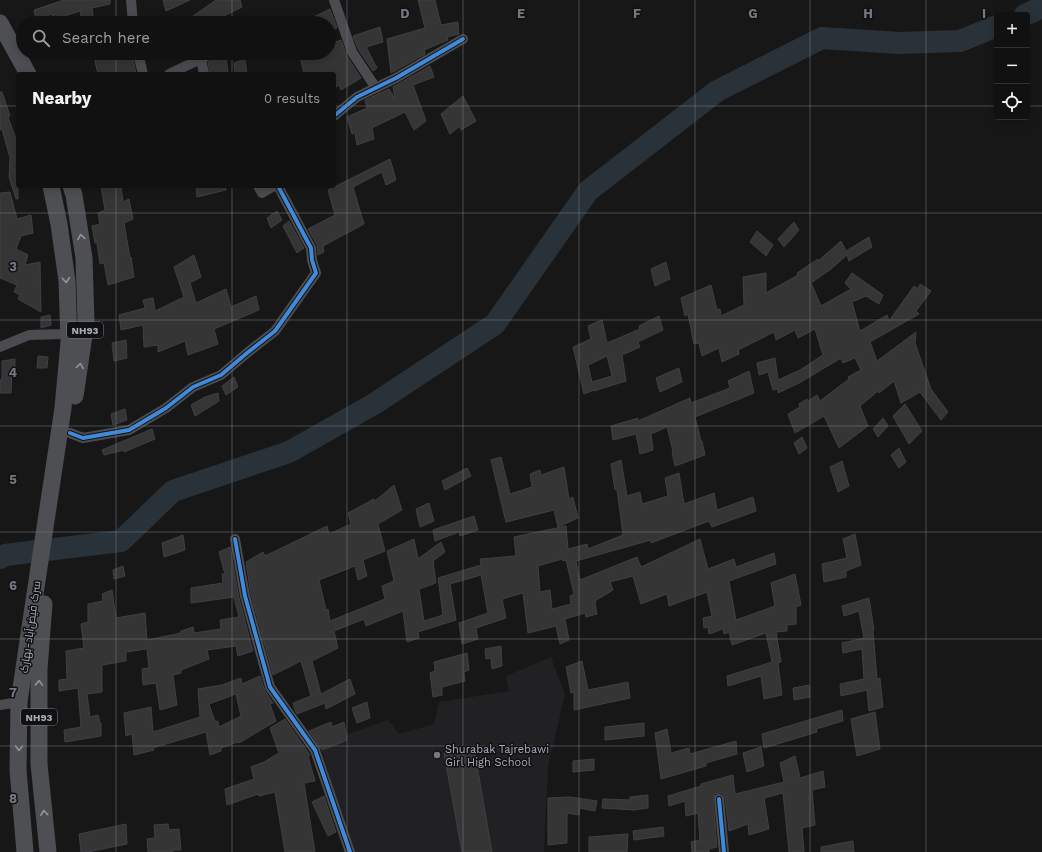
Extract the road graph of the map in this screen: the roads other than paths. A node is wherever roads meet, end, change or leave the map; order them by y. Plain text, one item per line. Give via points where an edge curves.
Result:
1 (131, 0) edge
2 (334, 0) edge
3 (132, 16) edge
4 (1, 26) edge
5 (463, 39) dead end
6 (0, 44) edge
7 (16, 53) edge
8 (20, 60) edge
9 (140, 60) edge
10 (197, 60) edge
11 (201, 60) edge
12 (27, 72) edge
13 (143, 72) edge
14 (173, 72) edge
15 (204, 72) edge
16 (16, 76) edge
17 (376, 88) junction
18 (336, 114) edge
19 (51, 188) edge
20 (72, 188) edge
21 (259, 188) edge
22 (271, 188) edge
23 (279, 188) edge
24 (86, 322) junction
25 (69, 331) junction
26 (0, 347) edge
27 (70, 433) junction
28 (58, 474) junction
29 (235, 540) dead end
30 (42, 583) junction
31 (19, 702) junction
32 (0, 705) edge
33 (719, 799) dead end
34 (25, 852) edge
35 (48, 852) edge
36 (350, 852) edge
37 (724, 852) edge

1 - 3 street
2 - 17 street via 352,52
4 - 7 main road
5 - 17 street
6 - 16 main road
8 - 12 main road
9 - 13 street
10 - 14 street
11 - 15 street
17 - 18 street via 357,97
19 -> 25 main road, NH93 via 67,281
24 -> 20 main road, NH93 via 84,258
21 - 22 street via 262,193
23 - 27 street via 311,248 316,273 275,331 221,375 193,387 166,408 129,430 83,438
24 - 25 street
27 -> 24 main road, NH93
25 - 26 street via 62,334 29,335
25 - 28 main road, NH93
27 - 28 main road, NH93
28 - 30 main road, سرک فیض‌آباد-بهارک / NH93
29 - 36 street via 245,596 270,687 315,750
30 - 31 main road, سرک فیض‌آباد-بهارک / NH93
35 -> 30 main road, سرک فیض‌آباد-بهارک / NH93 via 39,764 38,694
31 - 32 street
31 -> 34 main road, سرک فیض‌آباد-بهارک / NH93 via 18,770
33 - 37 street

